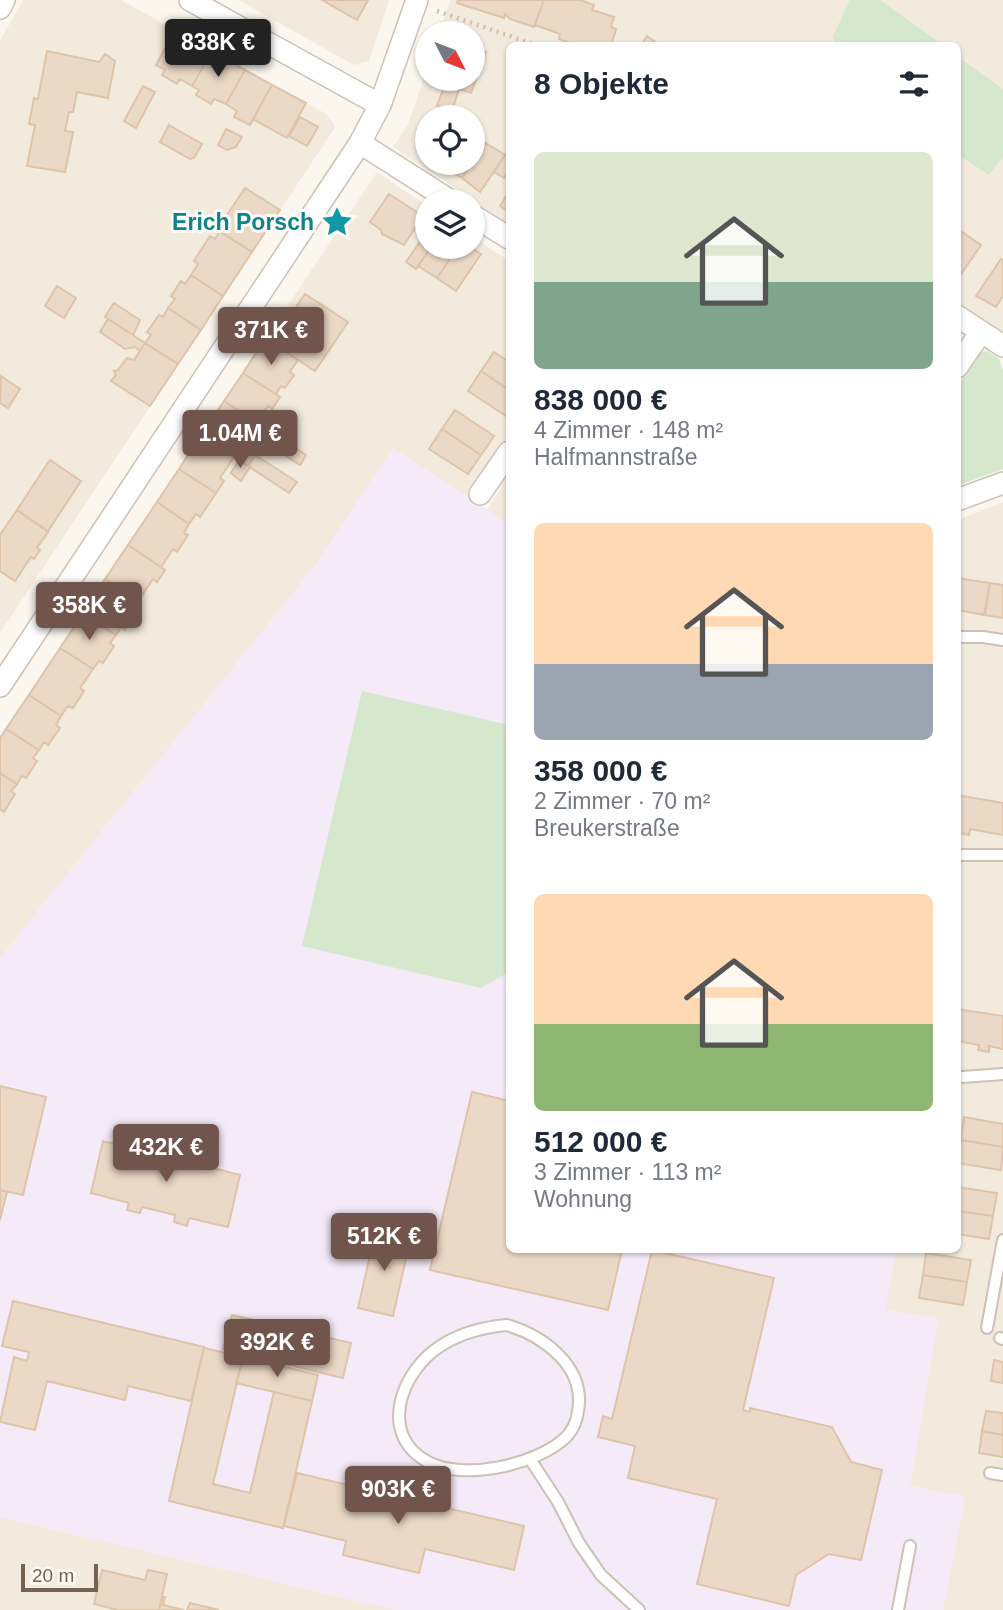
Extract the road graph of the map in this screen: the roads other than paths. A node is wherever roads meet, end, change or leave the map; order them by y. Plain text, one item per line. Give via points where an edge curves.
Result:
1 (4, 0) edge
2 (190, 0) edge
3 (417, 2) edge
4 (0, 8) edge
5 (380, 105) junction
6 (359, 143) junction
7 (432, 189) edge
8 (485, 223) edge
9 (506, 236) edge
10 (961, 319) edge
11 (981, 332) junction
12 (1003, 346) edge
13 (961, 361) edge
14 (506, 456) edge
15 (1003, 483) edge
16 (480, 494) dead end
17 (961, 499) edge
18 (961, 637) edge
19 (1003, 640) edge
20 (0, 686) edge
21 (961, 855) edge
22 (1003, 855) edge
23 (1003, 1074) edge
24 (963, 1077) dead end
25 (1003, 1240) edge
26 (987, 1328) dead end
27 (530, 1459) junction
28 (989, 1473) dead end
29 (1003, 1475) edge
30 (910, 1546) dead end
31 (639, 1610) edge
32 (898, 1610) edge

1 - 4 street
2 - 5 street
3 - 5 street
5 - 6 street
6 - 7 street
6 - 20 street
8 - 9 street
10 - 11 street
11 - 12 street
11 - 13 street
14 - 16 street
15 - 17 street
18 - 19 lane
21 - 22 lane
23 - 24 lane
25 - 26 lane
27 - 27 lane via 475,1471 431,1464 413,1453 397,1421 400,1399 423,1362 440,1346 507,1325 535,1336 562,1358 577,1380 578,1415 565,1439
27 - 31 lane via 601,1574
28 - 29 lane
30 - 32 lane

